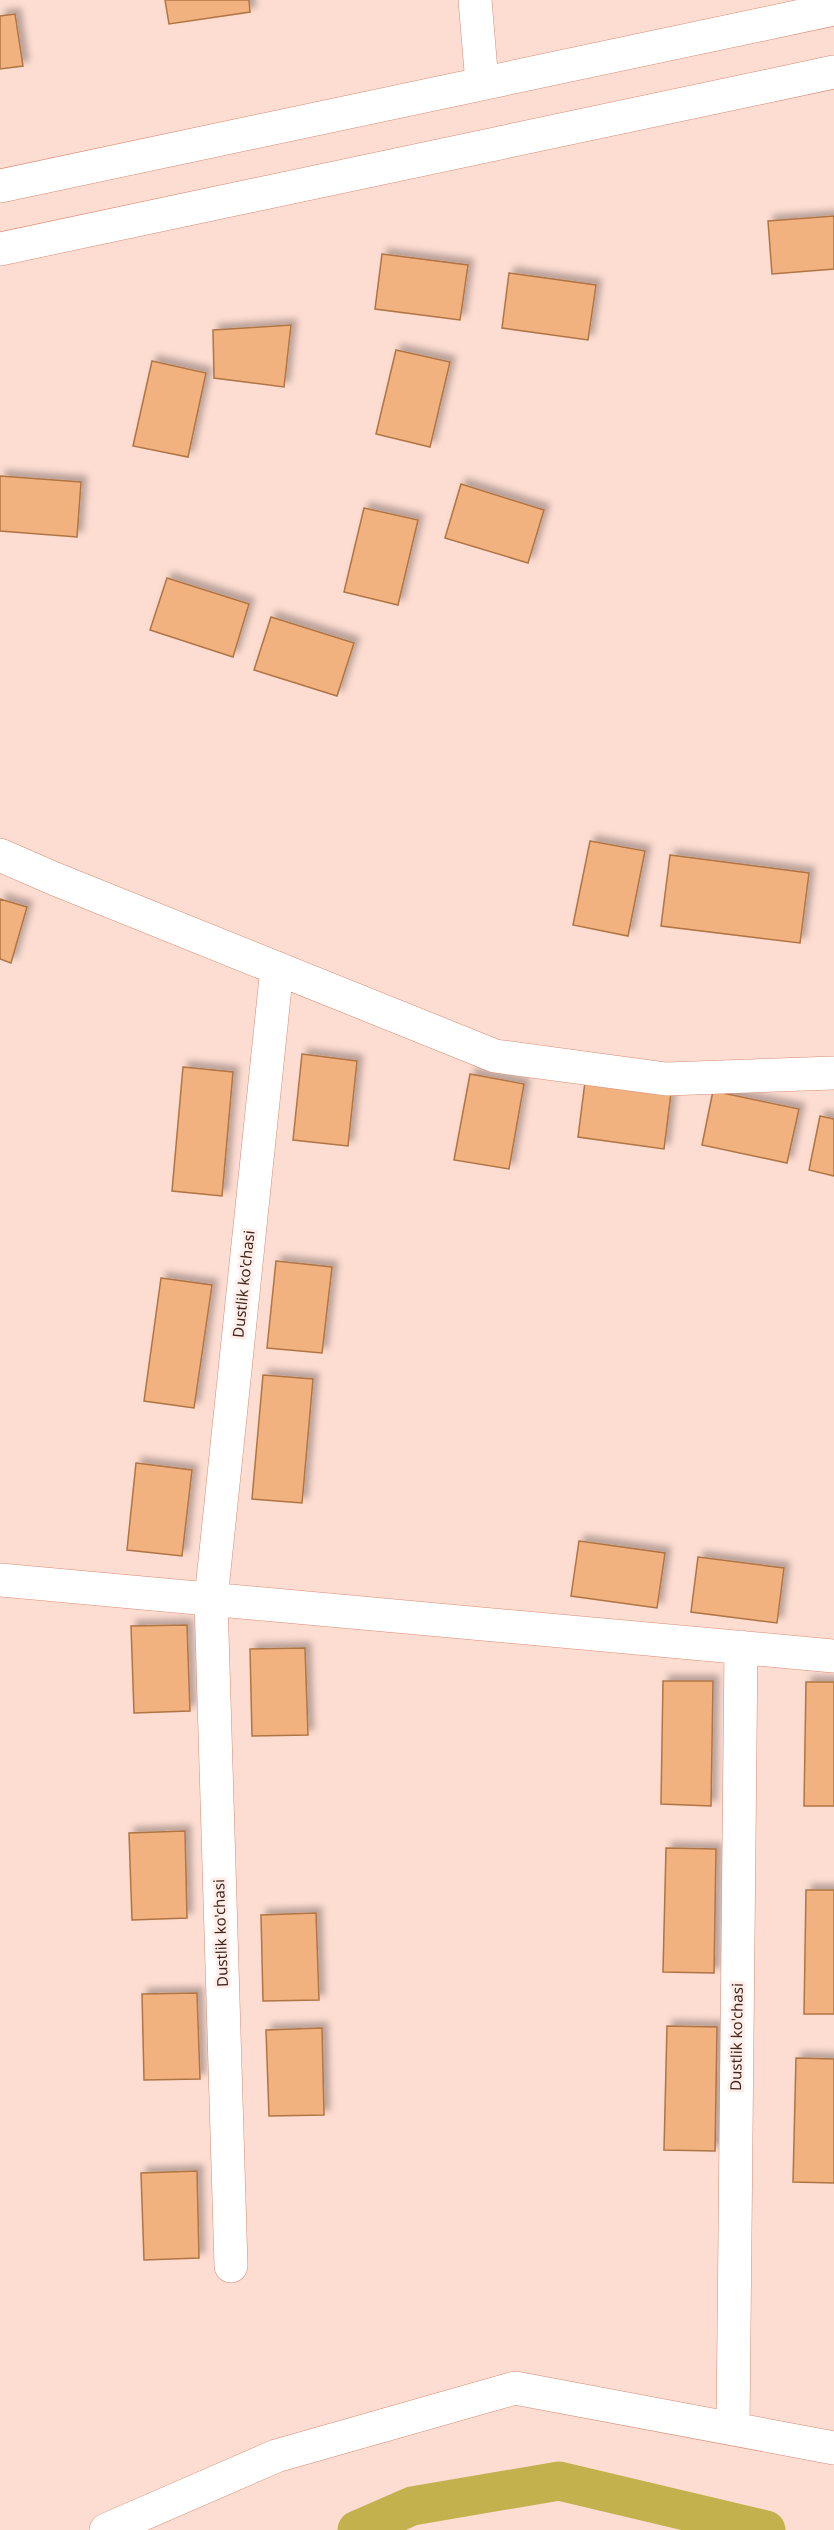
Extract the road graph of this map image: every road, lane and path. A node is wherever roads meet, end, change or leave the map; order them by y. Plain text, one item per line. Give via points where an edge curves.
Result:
1 (475, 0) edge
2 (834, 9) edge
3 (834, 72) edge
4 (482, 83) junction
5 (0, 186) edge
6 (0, 249) edge
7 (0, 855) edge
8 (277, 968) junction
9 (834, 1073) edge
10 (0, 1580) edge
11 (211, 1599) junction
12 (741, 1647) junction
13 (834, 1656) edge
14 (231, 2266) dead end
15 (733, 2427) junction
16 (834, 2448) edge
17 (106, 2530) edge

1 - 4 main road
2 - 4 main road
3 - 6 main road
4 - 5 main road
7 - 8 main road
8 - 9 main road via 495,1056 666,1079
8 - 11 main road, Dustlik ko'chasi
10 - 11 main road
11 - 12 main road
11 - 14 main road, Dustlik ko'chasi
12 - 13 main road
12 - 15 main road, Dustlik ko'chasi
15 - 16 main road
15 - 17 main road via 514,2388 276,2456

